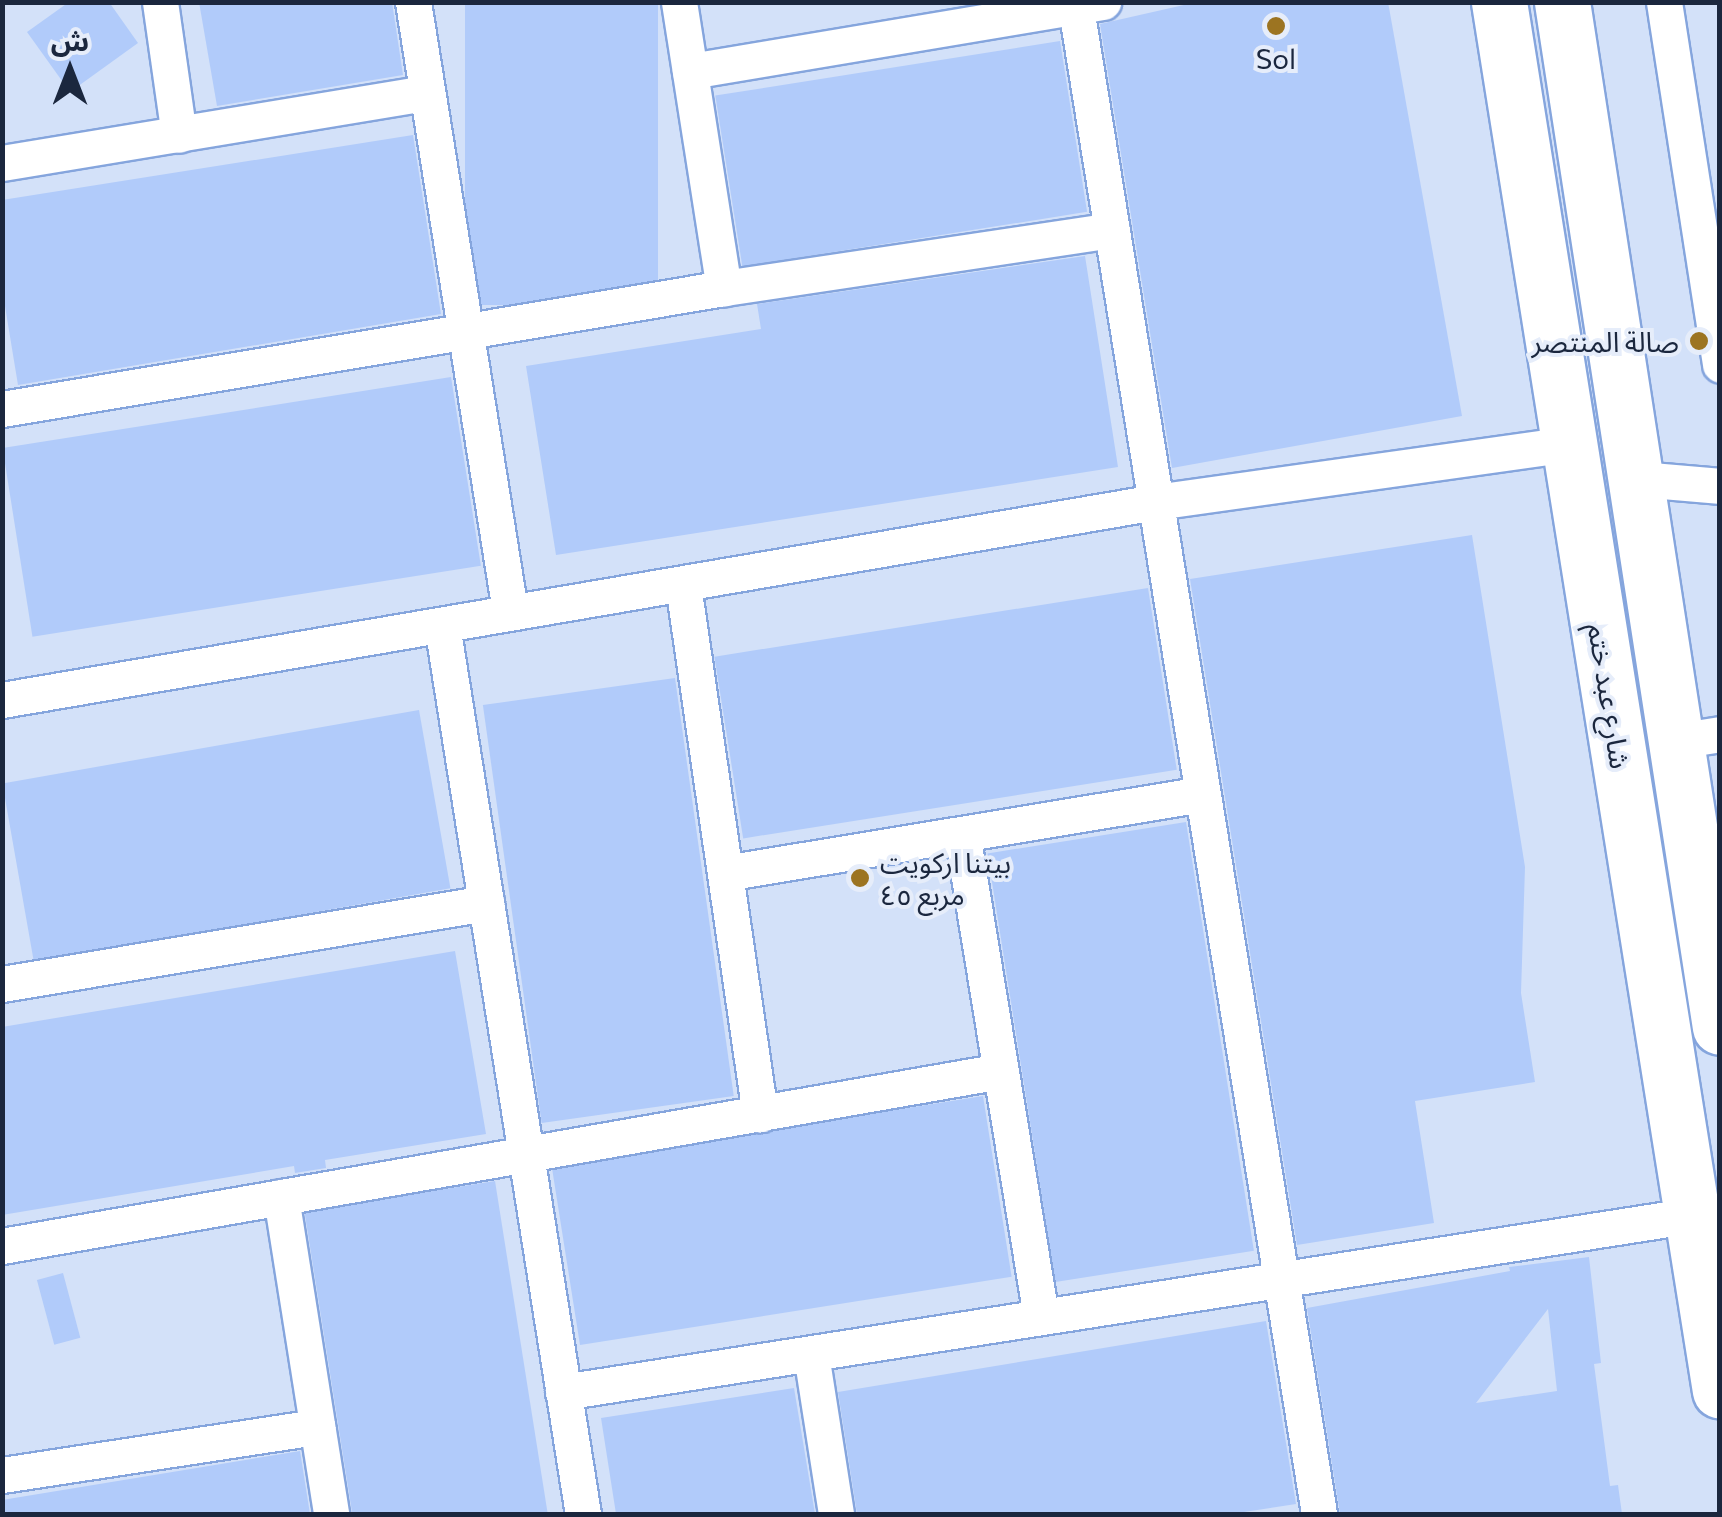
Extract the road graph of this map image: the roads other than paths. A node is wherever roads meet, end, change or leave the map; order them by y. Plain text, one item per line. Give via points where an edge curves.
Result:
1 (160, 2) edge
2 (413, 2) edge
3 (679, 2) edge
4 (1498, 2) edge
5 (1562, 2) edge
6 (1664, 2) edge
7 (1085, 4) edge
8 (690, 72) junction
9 (426, 93) junction
10 (179, 135) junction
11 (2, 163) edge
12 (1112, 230) junction
13 (724, 288) junction
14 (462, 334) junction
15 (1720, 365) edge
16 (2, 409) edge
17 (1570, 444) junction
18 (1639, 479) junction
19 (1720, 486) edge
20 (1156, 502) junction
21 (683, 585) junction
22 (510, 611) junction
23 (442, 625) junction
24 (2, 700) edge
25 (1698, 738) edge
26 (1202, 794) junction
27 (962, 834) junction
28 (725, 874) junction
29 (486, 903) junction
30 (2, 984) edge
31 (1720, 1028) edge
32 (1001, 1071) junction
33 (760, 1114) junction
34 (526, 1154) junction
35 (281, 1197) junction
36 (1693, 1215) junction
37 (2, 1246) edge
38 (1280, 1280) junction
39 (1041, 1317) junction
40 (811, 1354) junction
41 (1720, 1391) edge
42 (563, 1392) junction
43 (318, 1427) junction
44 (2, 1475) edge
45 (331, 1514) edge
46 (584, 1514) edge
47 (836, 1514) edge
48 (1318, 1514) edge

1 - 10 street
2 - 9 street
3 - 8 street
4 - 17 main road, شارع عبد ختم
5 - 18 main road
6 - 15 street
7 - 8 street
7 - 12 street
8 - 13 street
9 - 10 street
9 - 14 street
10 - 11 street
12 - 13 street
12 - 20 street
13 - 14 street
14 - 16 street
14 - 22 street
17 - 20 street
17 - 36 main road, شارع عبد ختم
18 - 19 street
18 - 25 main road
20 - 21 street
20 - 26 street
21 - 22 street
21 - 28 street
22 - 23 street
23 - 24 street
23 - 29 street
25 - 31 main road
26 - 27 street
26 - 38 street
27 - 28 street
27 - 32 street
28 - 33 street
29 - 30 street
29 - 34 street
32 - 33 street
32 - 39 street
33 - 34 street
34 - 35 street
34 - 42 street
35 - 37 street
35 - 43 street
36 - 38 street
36 - 41 main road, شارع عبد ختم
38 - 39 street
38 - 48 street
39 - 40 street
40 - 42 street
40 - 47 street
42 - 46 street
43 - 44 street
43 - 45 street

